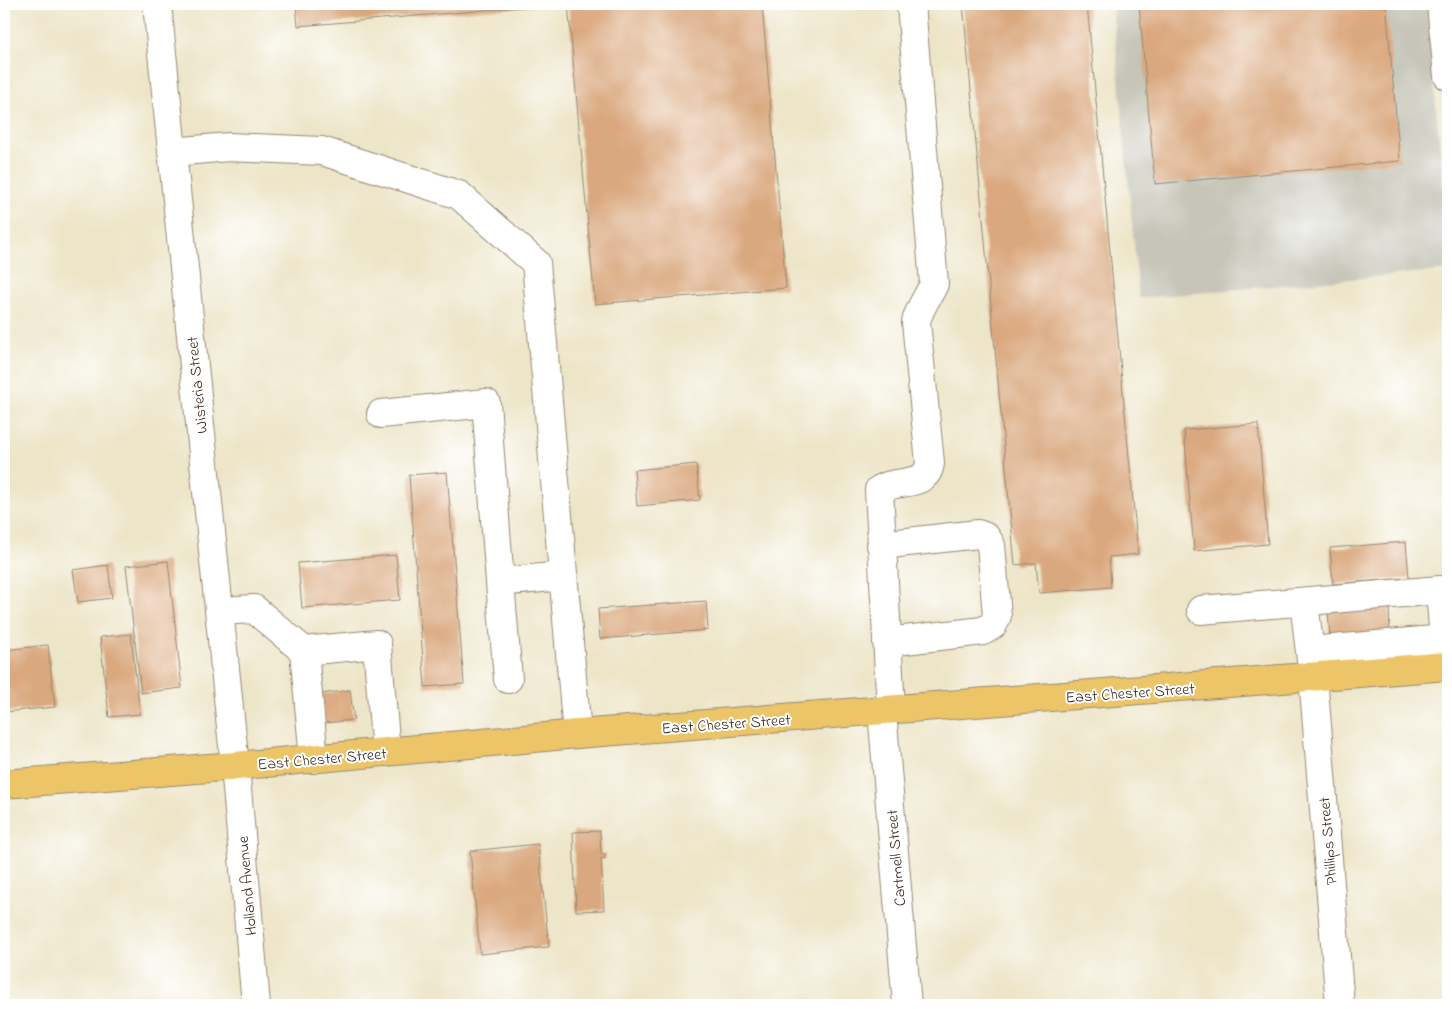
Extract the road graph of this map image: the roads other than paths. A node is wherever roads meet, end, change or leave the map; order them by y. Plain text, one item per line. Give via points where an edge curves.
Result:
1 (157, 4) edge
2 (911, 4) edge
3 (1442, 4) edge
4 (1448, 76) edge
5 (172, 152) junction
6 (381, 414) dead end
7 (881, 545) junction
8 (563, 576) junction
9 (500, 582) junction
10 (1304, 602) junction
11 (1201, 610) dead end
12 (219, 611) junction
13 (1444, 639) junction
14 (887, 642) junction
15 (304, 651) junction
16 (1312, 664) junction
17 (1447, 666) edge
18 (508, 679) dead end
19 (887, 711) junction
20 (576, 734) junction
21 (386, 752) junction
22 (314, 758) junction
23 (235, 766) junction
24 (4, 784) edge
25 (256, 1005) edge
26 (907, 1005) edge
27 (1340, 1005) edge

1 - 5 street, Wisteria Street
2 - 7 street, Cartmell Street via 934,284 916,322 930,463 929,472 923,479 886,485 879,490
3 - 4 street
5 - 8 street via 229,148 322,150 459,195 536,262
5 - 12 street, Wisteria Street
6 - 9 street via 486,403
7 - 14 street, Cartmell Street
7 - 14 street via 978,534 986,537 991,545 997,616 994,624 982,631
8 - 9 street
8 - 20 street
9 - 18 street
10 - 11 street
10 - 13 street via 1440,590
10 - 16 street, Phillips Street
12 - 15 street via 254,609
12 - 23 street, Wisteria Street
13 - 16 street
13 - 17 street
14 - 19 street, Cartmell Street
15 - 21 street via 377,644
15 - 22 street
16 - 17 main road, East Chester Street
16 - 19 main road, East Chester Street
16 - 27 street, Phillips Street
19 - 20 main road, East Chester Street
19 - 26 street, Cartmell Street
20 - 21 main road, East Chester Street
21 - 22 main road, East Chester Street
22 - 23 main road, East Chester Street
23 - 24 main road, East Chester Street
23 - 25 street, Holland Avenue

